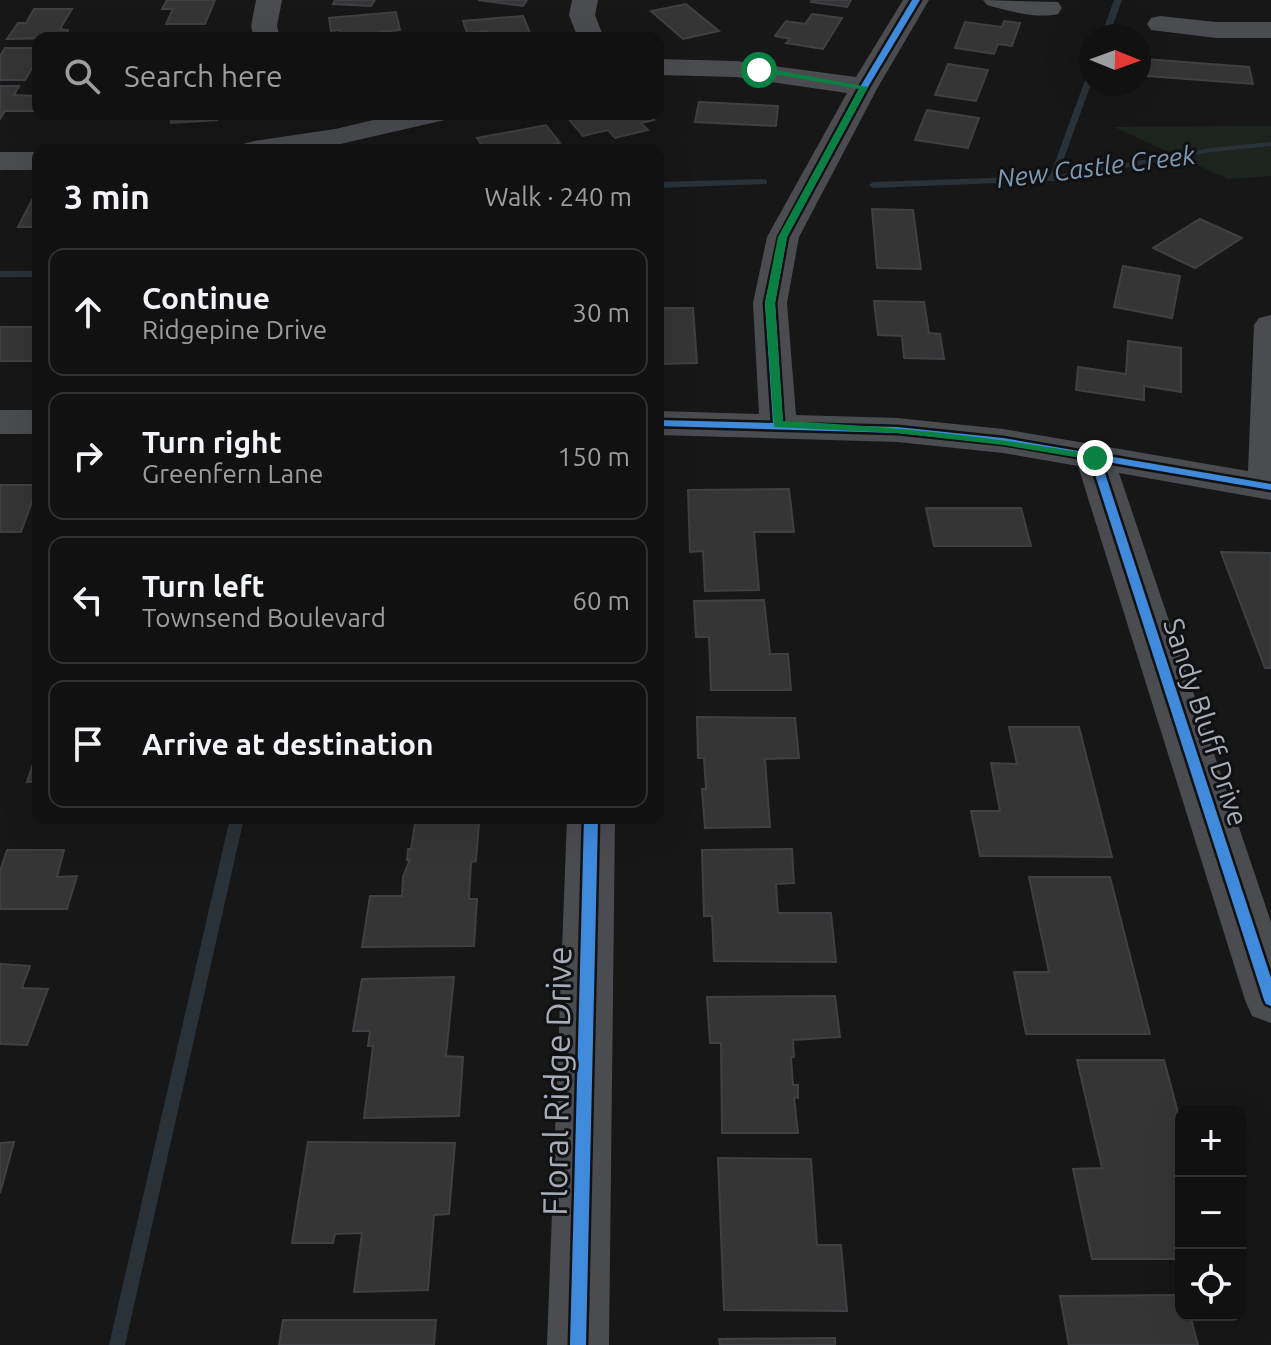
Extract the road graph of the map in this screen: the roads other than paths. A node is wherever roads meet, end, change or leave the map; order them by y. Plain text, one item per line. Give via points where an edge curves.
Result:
1 (269, 0) edge
2 (585, 0) edge
3 (916, 0) edge
4 (996, 0) edge
5 (1049, 8) dead end
6 (1160, 24) dead end
7 (1271, 30) edge
8 (266, 32) edge
9 (589, 32) edge
10 (664, 67) edge
11 (864, 87) junction
12 (322, 120) edge
13 (410, 120) edge
14 (335, 138) junction
15 (294, 144) edge
16 (0, 161) edge
17 (32, 161) edge
18 (1271, 325) edge
19 (0, 422) edge
20 (32, 422) edge
21 (664, 423) edge
22 (778, 424) junction
23 (1095, 458) junction
24 (1269, 487) edge
25 (591, 824) edge
26 (1271, 1000) edge
27 (578, 1345) edge

1 - 8 street
2 - 9 street via 582,15
3 - 11 street
4 - 5 street
6 - 7 street
10 - 11 street via 721,66
11 - 22 street via 783,237 770,303
12 - 14 street
13 - 14 street
14 - 15 street
16 - 17 street
18 - 24 street
19 - 20 street
21 - 22 street
22 - 23 street via 912,431
23 - 24 street
23 - 26 street, Sandy Bluff Drive
25 - 27 street, Floral Ridge Drive

